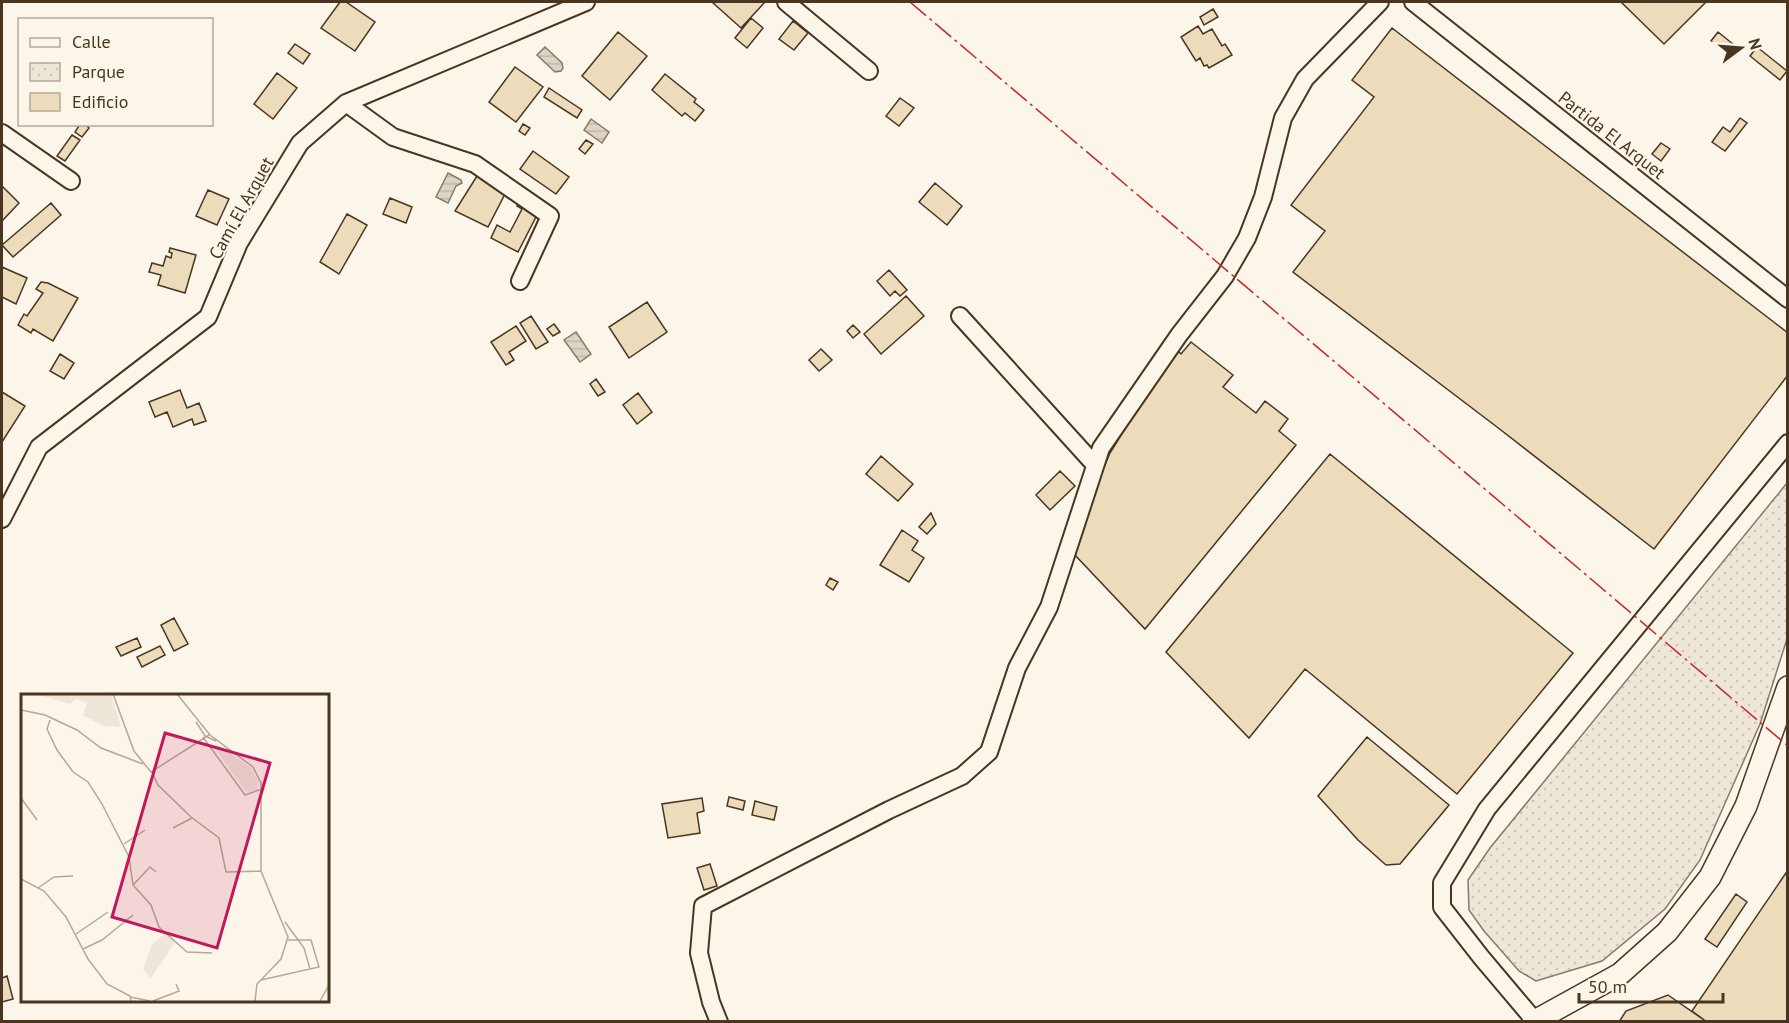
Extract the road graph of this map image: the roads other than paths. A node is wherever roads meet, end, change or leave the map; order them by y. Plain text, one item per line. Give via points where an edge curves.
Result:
1 (586, 2) edge
2 (786, 2) edge
3 (1380, 2) edge
4 (1413, 2) edge
5 (869, 71) dead end
6 (346, 103) junction
7 (2, 133) edge
8 (71, 181) dead end
9 (520, 280) dead end
10 (1788, 298) edge
11 (960, 316) dead end
12 (1788, 443) edge
13 (1095, 465) junction
14 (2, 519) edge
15 (1788, 687) edge
16 (1534, 1021) edge
17 (719, 1022) edge

1 - 6 street, Camí El Arquet
2 - 5 street
3 - 13 street via 1305,79 1283,118 1263,197 1246,238 1225,276 1101,448
4 - 10 street, Partida El Arquet
6 - 9 street via 393,136 476,164 550,216
6 - 14 street, Camí El Arquet via 300,142 239,243 208,317 39,447
7 - 8 street
11 - 13 street
12 - 16 street via 1487,809 1442,883 1442,907
13 - 17 street via 1049,608 1017,668 989,753 962,776 703,906 699,953
15 - 16 street via 1746,806 1710,877 1667,932 1620,974

